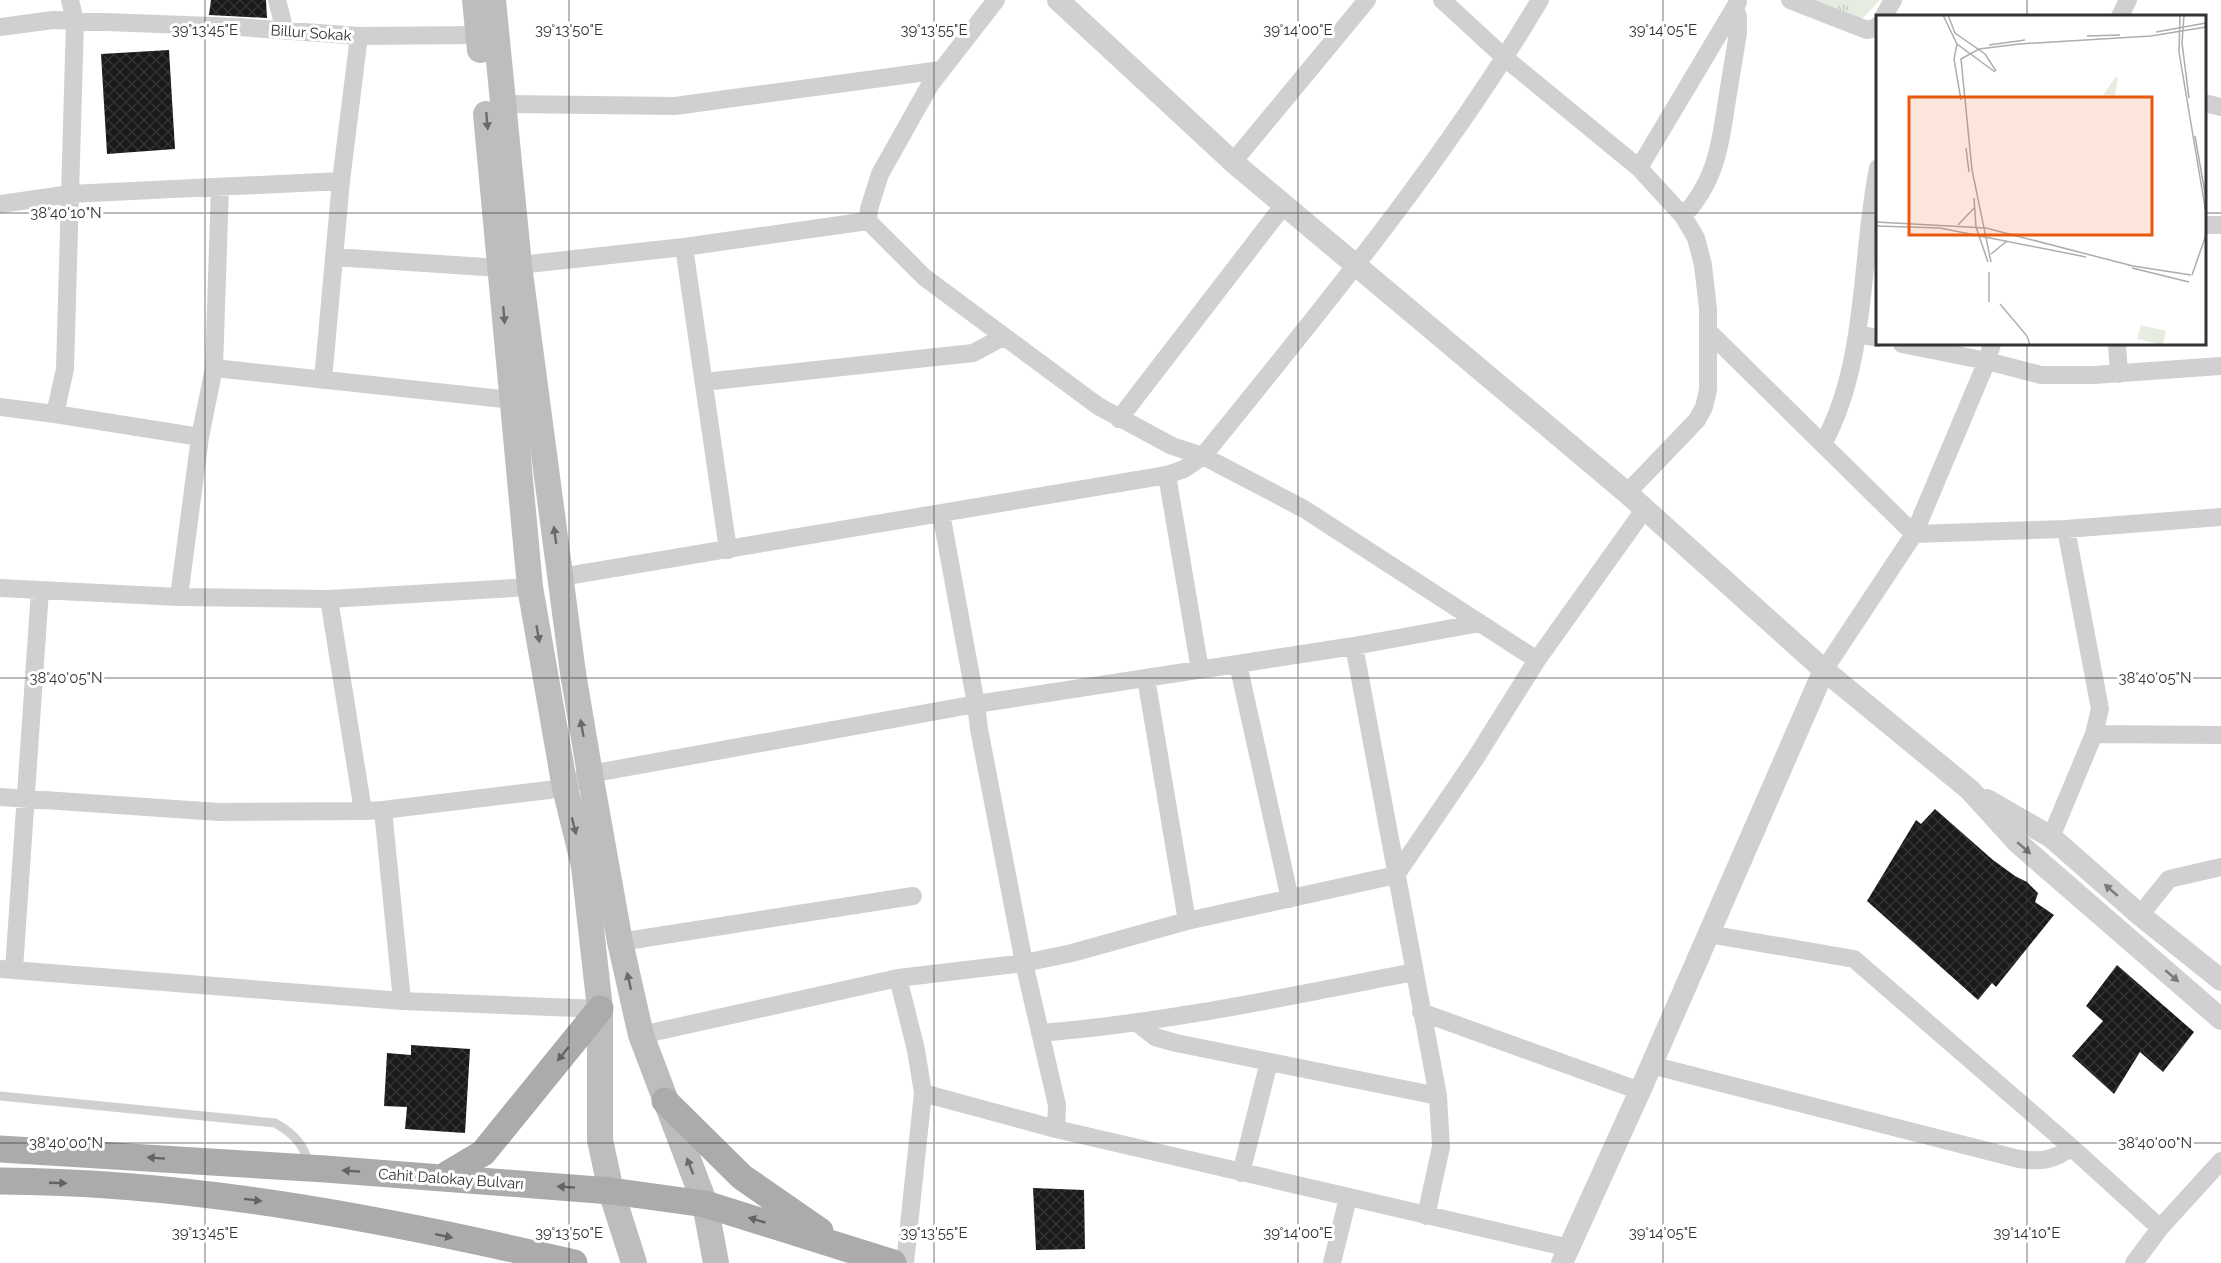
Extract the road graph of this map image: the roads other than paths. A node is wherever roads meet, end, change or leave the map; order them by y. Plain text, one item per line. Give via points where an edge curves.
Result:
1 (70, 0) edge
2 (277, 0) edge
3 (462, 0) edge
4 (475, 0) edge
5 (493, 0) edge
6 (996, 0) edge
7 (1058, 0) edge
8 (1367, 0) edge
9 (1442, 0) edge
10 (1540, 0) edge
11 (1790, 0) edge
12 (2128, 0) edge
13 (1737, 3) edge
14 (2120, 15) edge
15 (75, 21) junction
16 (0, 27) edge
17 (1876, 27) edge
18 (285, 31) junction
19 (479, 35) junction
20 (359, 36) junction
21 (1505, 58) junction
22 (941, 70) junction
23 (2206, 103) edge
24 (502, 104) junction
25 (2221, 106) edge
26 (1233, 162) junction
27 (1639, 168) junction
28 (1876, 176) edge
29 (341, 181) junction
30 (220, 187) junction
31 (70, 194) junction
32 (0, 204) edge
33 (1283, 206) junction
34 (1683, 216) junction
35 (868, 221) junction
36 (684, 247) junction
37 (334, 257) junction
38 (509, 266) junction
39 (1357, 266) junction
40 (1709, 332) junction
41 (1857, 334) junction
42 (1003, 338) junction
43 (1876, 338) edge
44 (1907, 345) edge
45 (1992, 345) edge
46 (2117, 345) edge
47 (1987, 361) junction
48 (2221, 366) edge
49 (214, 368) junction
50 (2119, 374) junction
51 (323, 380) junction
52 (704, 382) junction
53 (512, 400) junction
54 (0, 407) edge
55 (55, 414) junction
56 (1119, 419) junction
57 (200, 437) junction
58 (1823, 444) junction
59 (1203, 456) junction
60 (1167, 475) junction
61 (1627, 493) junction
62 (1644, 510) junction
63 (941, 513) junction
64 (2221, 517) edge
65 (2066, 529) junction
66 (1914, 534) junction
67 (728, 550) junction
68 (561, 578) junction
69 (530, 586) junction
70 (0, 588) edge
71 (40, 590) junction
72 (179, 597) junction
73 (329, 599) junction
74 (1479, 623) junction
75 (1354, 646) junction
76 (1537, 660) junction
77 (1238, 664) junction
78 (1200, 669) junction
79 (1824, 670) junction
80 (1146, 678) junction
81 (976, 704) junction
82 (2094, 734) junction
83 (2221, 735) edge
84 (590, 774) junction
85 (565, 788) junction
86 (1970, 790) junction
87 (0, 797) edge
88 (24, 799) junction
89 (383, 810) junction
90 (363, 811) junction
91 (2050, 837) junction
92 (2221, 867) edge
93 (1396, 875) junction
94 (913, 896) dead end
95 (1290, 899) junction
96 (2140, 915) junction
97 (1187, 921) junction
98 (1708, 934) junction
99 (620, 942) junction
100 (1024, 963) junction
101 (7, 969) edge
102 (1414, 972) junction
103 (898, 978) junction
104 (2221, 980) edge
105 (402, 1001) junction
106 (600, 1009) junction
107 (1421, 1012) junction
108 (2221, 1019) edge
109 (1137, 1023) junction
110 (1040, 1033) junction
111 (641, 1035) junction
112 (1269, 1062) junction
113 (1651, 1065) junction
114 (1640, 1091) junction
115 (923, 1093) junction
116 (0, 1096) edge
117 (1438, 1096) junction
118 (665, 1101) junction
119 (1056, 1129) junction
120 (2071, 1147) junction
121 (0, 1149) edge
122 (2221, 1161) edge
123 (309, 1168) junction
124 (1241, 1173) junction
125 (441, 1178) junction
126 (0, 1181) edge
127 (611, 1191) junction
128 (1348, 1198) junction
129 (705, 1204) junction
130 (1426, 1216) junction
131 (2160, 1228) junction
132 (840, 1245) junction
133 (1565, 1255) edge
134 (574, 1263) edge
135 (634, 1263) edge
136 (716, 1263) edge
137 (893, 1263) edge
138 (905, 1263) edge
139 (1332, 1263) edge
140 (2134, 1263) edge

1 - 15 street
2 - 18 street
3 - 19 main road via 464,13
4 - 19 main road
5 - 24 main road
6 - 22 street
7 - 26 street
8 - 26 street
9 - 21 street
10 - 21 street
11 - 17 street via 1867,30
12 - 14 street
13 - 27 street
13 - 34 street via 1738,33 1719,153 1708,183
15 - 16 street, Billur Sokak
15 - 18 street, Billur Sokak
15 - 31 street
18 - 20 street, Billur Sokak
19 - 20 street, Billur Sokak
19 -> 38 main road
20 - 29 street
21 - 27 street
21 - 39 street
22 - 24 street via 675,106
22 - 35 street via 880,174
23 - 25 street
24 - 38 main road
26 - 33 street
27 - 34 street
28 - 41 street
29 - 30 street
29 - 37 street
30 - 31 street
30 - 49 street
31 - 32 street
31 - 55 street via 65,369
33 - 39 street
33 - 56 street
34 - 40 street via 1696,238 1703,265
35 - 36 street
35 - 42 street via 924,277
36 - 38 street
36 - 52 street
37 - 38 street
37 - 51 street
38 -> 53 main road
68 -> 38 main road
39 - 59 street
39 - 61 street
40 - 58 street
40 - 61 street via 1704,407
41 - 43 street
41 - 58 street via 1844,394
42 - 52 street via 973,352
42 - 56 street
44 - 47 street
45 - 47 street
46 - 50 street
47 - 50 street via 2041,375
47 - 66 street
48 - 50 street
49 - 51 street
49 - 57 street
51 - 53 street
52 - 67 street
53 - 69 main road
54 - 55 street
55 - 57 street
56 - 59 street via 1172,446
57 - 72 street
58 - 66 street
59 - 60 street
59 - 74 street via 1304,508
60 - 63 street
60 - 78 street
61 - 62 street
62 - 76 street
62 - 79 street
63 - 67 street
63 - 81 street
64 - 65 street
65 - 66 street
65 - 82 street via 2100,709
66 - 79 street
67 - 68 street
84 -> 68 main road
69 - 73 street
69 -> 85 main road
70 - 71 street
71 - 72 street
71 - 88 street
72 - 73 street
73 - 90 street
74 - 75 street
74 - 76 street
75 - 77 street
75 - 93 street
76 - 93 street
77 - 78 street
77 - 95 street
78 - 80 street
79 - 86 street
79 - 98 street
80 - 81 street
80 - 97 street
81 - 84 street
81 - 100 street
82 - 83 street
82 - 91 street
84 - 85 street
84 - 99 main road
85 - 89 street
85 -> 106 main road via 584,866
86 - 91 street
86 -> 108 street via 2018,843
87 - 88 street
88 - 90 street via 219,812
88 - 101 street
89 - 90 street
89 - 105 street
96 -> 91 street
92 - 96 street via 2169,879
93 - 95 street
93 - 102 street
94 - 99 street
95 - 97 street
96 - 104 street
97 - 100 street
98 - 113 street
98 - 120 street via 1854,959
111 -> 99 main road
100 - 103 street
100 - 110 street
101 - 105 street
102 - 107 street
102 - 109 street
103 - 111 street
103 - 115 street
105 - 106 street
106 -> 125 main road via 483,1153
106 - 127 main road via 600,1140
107 - 114 street
107 - 117 street
109 - 110 street
109 - 112 street via 1165,1040
110 - 119 street via 1056,1105
111 - 118 main road
112 - 117 street
112 - 124 street
113 - 114 street
113 - 120 street via 2019,1159 2037,1162
114 - 133 street
115 - 119 street
115 - 138 street
116 - 123 lane via 275,1123 298,1140
117 - 130 street via 1441,1147
129 -> 118 main road
118 - 132 main road via 742,1177
119 - 124 street
120 - 131 street
123 -> 121 main road, Cahit Dalokay Bulvarı
122 - 131 street
125 -> 123 main road, Cahit Dalokay Bulvarı
124 - 128 street
127 -> 125 main road, Cahit Dalokay Bulvarı
126 -> 134 main road via 118,1186 282,1204
127 - 129 main road, Cahit Dalokay Bulvarı
127 - 135 main road
128 - 130 street
128 - 139 street
132 -> 129 main road, Cahit Dalokay Bulvarı
129 - 136 main road
130 - 133 street
131 - 140 street
132 - 137 main road, Cahit Dalokay Bulvarı

